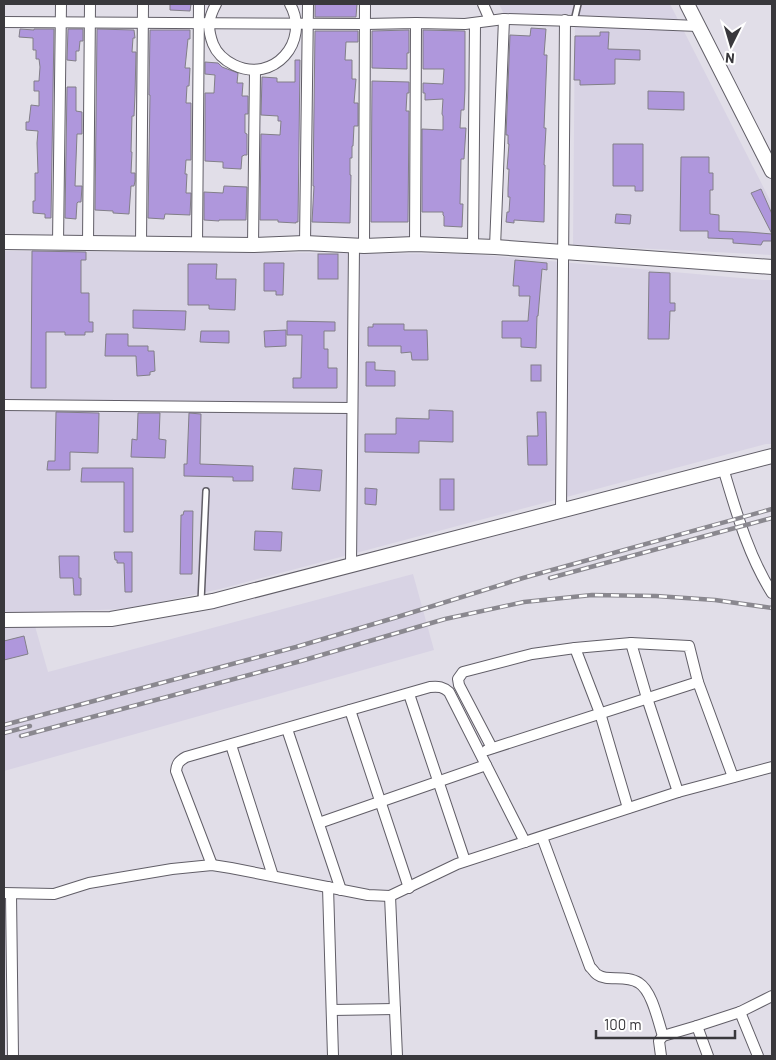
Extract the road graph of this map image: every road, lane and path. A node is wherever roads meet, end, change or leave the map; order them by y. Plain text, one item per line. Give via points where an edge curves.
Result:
1 (61, 4) edge
2 (90, 4) edge
3 (144, 4) edge
4 (199, 4) edge
5 (216, 4) edge
6 (290, 4) edge
7 (308, 4) edge
8 (365, 4) edge
9 (483, 4) edge
10 (578, 4) edge
11 (687, 4) edge
12 (504, 19) junction
13 (490, 20) junction
14 (570, 21) junction
15 (4, 22) edge
16 (61, 22) junction
17 (90, 22) junction
18 (416, 22) junction
19 (143, 23) junction
20 (204, 23) junction
21 (475, 23) junction
22 (296, 24) junction
23 (307, 24) junction
24 (365, 24) junction
25 (698, 26) junction
26 (256, 70) junction
27 (772, 171) edge
28 (4, 242) edge
29 (305, 242) junction
30 (58, 243) junction
31 (88, 243) junction
32 (142, 244) junction
33 (197, 244) junction
34 (415, 244) junction
35 (253, 245) junction
36 (359, 246) junction
37 (473, 247) junction
38 (494, 247) junction
39 (563, 253) junction
40 (772, 267) edge
41 (4, 405) edge
42 (352, 408) junction
43 (772, 456) edge
44 (723, 468) junction
45 (206, 491) dead end
46 (561, 510) junction
47 (351, 565) junction
48 (768, 580) edge
49 (772, 593) edge
50 (201, 603) junction
51 (4, 620) edge
52 (631, 643) junction
53 (575, 648) junction
54 (698, 682) junction
55 (409, 694) junction
56 (647, 698) junction
57 (350, 710) junction
58 (600, 713) junction
59 (286, 729) junction
60 (231, 745) junction
61 (492, 748) junction
62 (480, 752) junction
63 (486, 766) junction
64 (772, 767) edge
65 (733, 777) junction
66 (439, 782) junction
67 (678, 792) junction
68 (381, 802) junction
69 (628, 808) junction
70 (319, 823) junction
71 (542, 836) junction
72 (525, 842) junction
73 (465, 861) junction
74 (212, 865) junction
75 (273, 876) junction
76 (328, 887) junction
77 (408, 888) junction
78 (341, 890) junction
79 (7, 894) edge
80 (390, 896) junction
81 (772, 996) edge
82 (395, 1009) junction
83 (332, 1010) junction
84 (8, 1011) edge
85 (740, 1012) junction
86 (697, 1026) junction
87 (663, 1036) junction
88 (13, 1056) edge
89 (333, 1056) edge
90 (397, 1056) edge
91 (661, 1056) edge
92 (708, 1056) edge
93 (758, 1056) edge

1 - 16 street
2 - 17 street
3 - 19 street
4 - 20 street
5 - 20 street
6 - 22 street
7 - 23 street
8 - 24 street
9 - 13 street
10 - 14 lane
11 - 25 main road
12 - 13 street
12 - 14 street
12 - 38 street
13 - 21 street
14 - 25 street
14 - 39 street
15 - 16 street
16 - 17 street
16 - 30 street
17 - 19 street
17 - 31 street
18 - 21 street
18 - 24 street
18 - 34 street
19 - 20 street
19 - 32 street
20 - 22 street
20 - 26 street via 216,50 226,61 241,69
20 - 33 street
21 - 37 street
22 - 23 street
22 - 26 street via 294,41 288,53 273,65
23 - 24 street
23 - 29 street
24 - 36 street
25 - 27 main road
26 - 35 street
28 - 30 main road
29 - 35 main road
29 - 36 main road
30 - 31 main road
31 - 32 main road
32 - 33 main road
33 - 35 main road
34 - 36 main road
34 - 37 main road
36 - 42 street
37 - 38 main road
38 - 39 main road
39 - 40 main road
39 - 46 street
41 - 42 street
42 - 47 street
43 - 44 main road
44 - 46 main road
44 - 48 street via 741,526
45 - 50 lane
46 - 47 main road
47 - 50 main road
48 - 49 street
50 - 51 main road via 111,619
52 - 53 street
52 - 54 street via 689,646
52 - 56 street
53 - 58 street
53 - 61 street via 532,654 462,672 459,685
54 - 56 street
54 - 65 street
55 - 57 street
55 - 62 street via 438,686 449,692
55 - 66 street
56 - 58 street
56 - 67 street
57 - 59 street
57 - 68 street
58 - 61 street
58 - 69 street
59 - 60 street
59 - 70 street
60 - 74 street via 186,757 177,764 176,772
60 - 75 street
61 - 62 street
62 - 63 street
63 - 66 street
63 - 72 street
64 - 65 street
65 - 67 street
66 - 68 street
66 - 73 street
67 - 69 street
68 - 70 street
68 - 77 street
69 - 71 street
70 - 78 street
71 - 72 street
71 - 87 street via 590,967 602,978 629,978 640,983 649,995
72 - 73 street
73 - 77 street
74 - 75 street
74 - 79 street via 98,882 54,894
75 - 76 street
76 - 78 street
76 - 83 street
77 - 80 street
78 - 80 street
79 - 84 street
80 - 82 street
81 - 85 street
82 - 83 street
82 - 90 street
83 - 89 street
84 - 88 street
85 - 86 street
85 - 93 street
86 - 87 street
86 - 92 street
87 - 91 street via 659,1041

